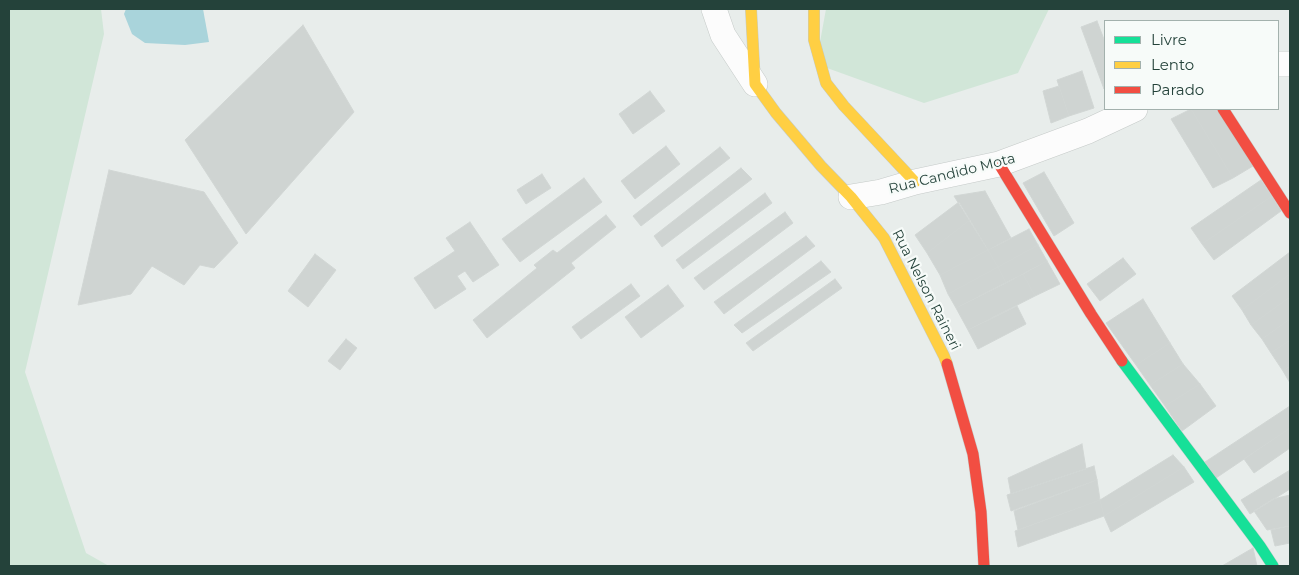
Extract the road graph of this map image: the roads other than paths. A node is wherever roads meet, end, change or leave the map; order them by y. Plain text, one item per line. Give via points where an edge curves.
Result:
1 (714, 9) edge
2 (751, 9) edge
3 (814, 9) edge
4 (755, 84) junction
5 (1133, 110) edge
6 (1225, 110) edge
7 (999, 164) junction
8 (915, 182) junction
9 (851, 197) junction
10 (1290, 213) edge
11 (984, 566) edge
12 (1274, 566) edge

1 - 4 street via 723,35
2 - 4 street
3 - 8 street via 814,40 826,83
4 - 9 street, Rua Nelson Raineri via 821,166
5 - 7 street, Rua Candido Mota via 1088,131
6 - 10 street
7 - 8 street, Rua Candido Mota
7 - 12 street via 1133,378
8 - 9 street, Rua Candido Mota
9 - 11 street, Rua Nelson Raineri via 884,238 944,356 973,454

